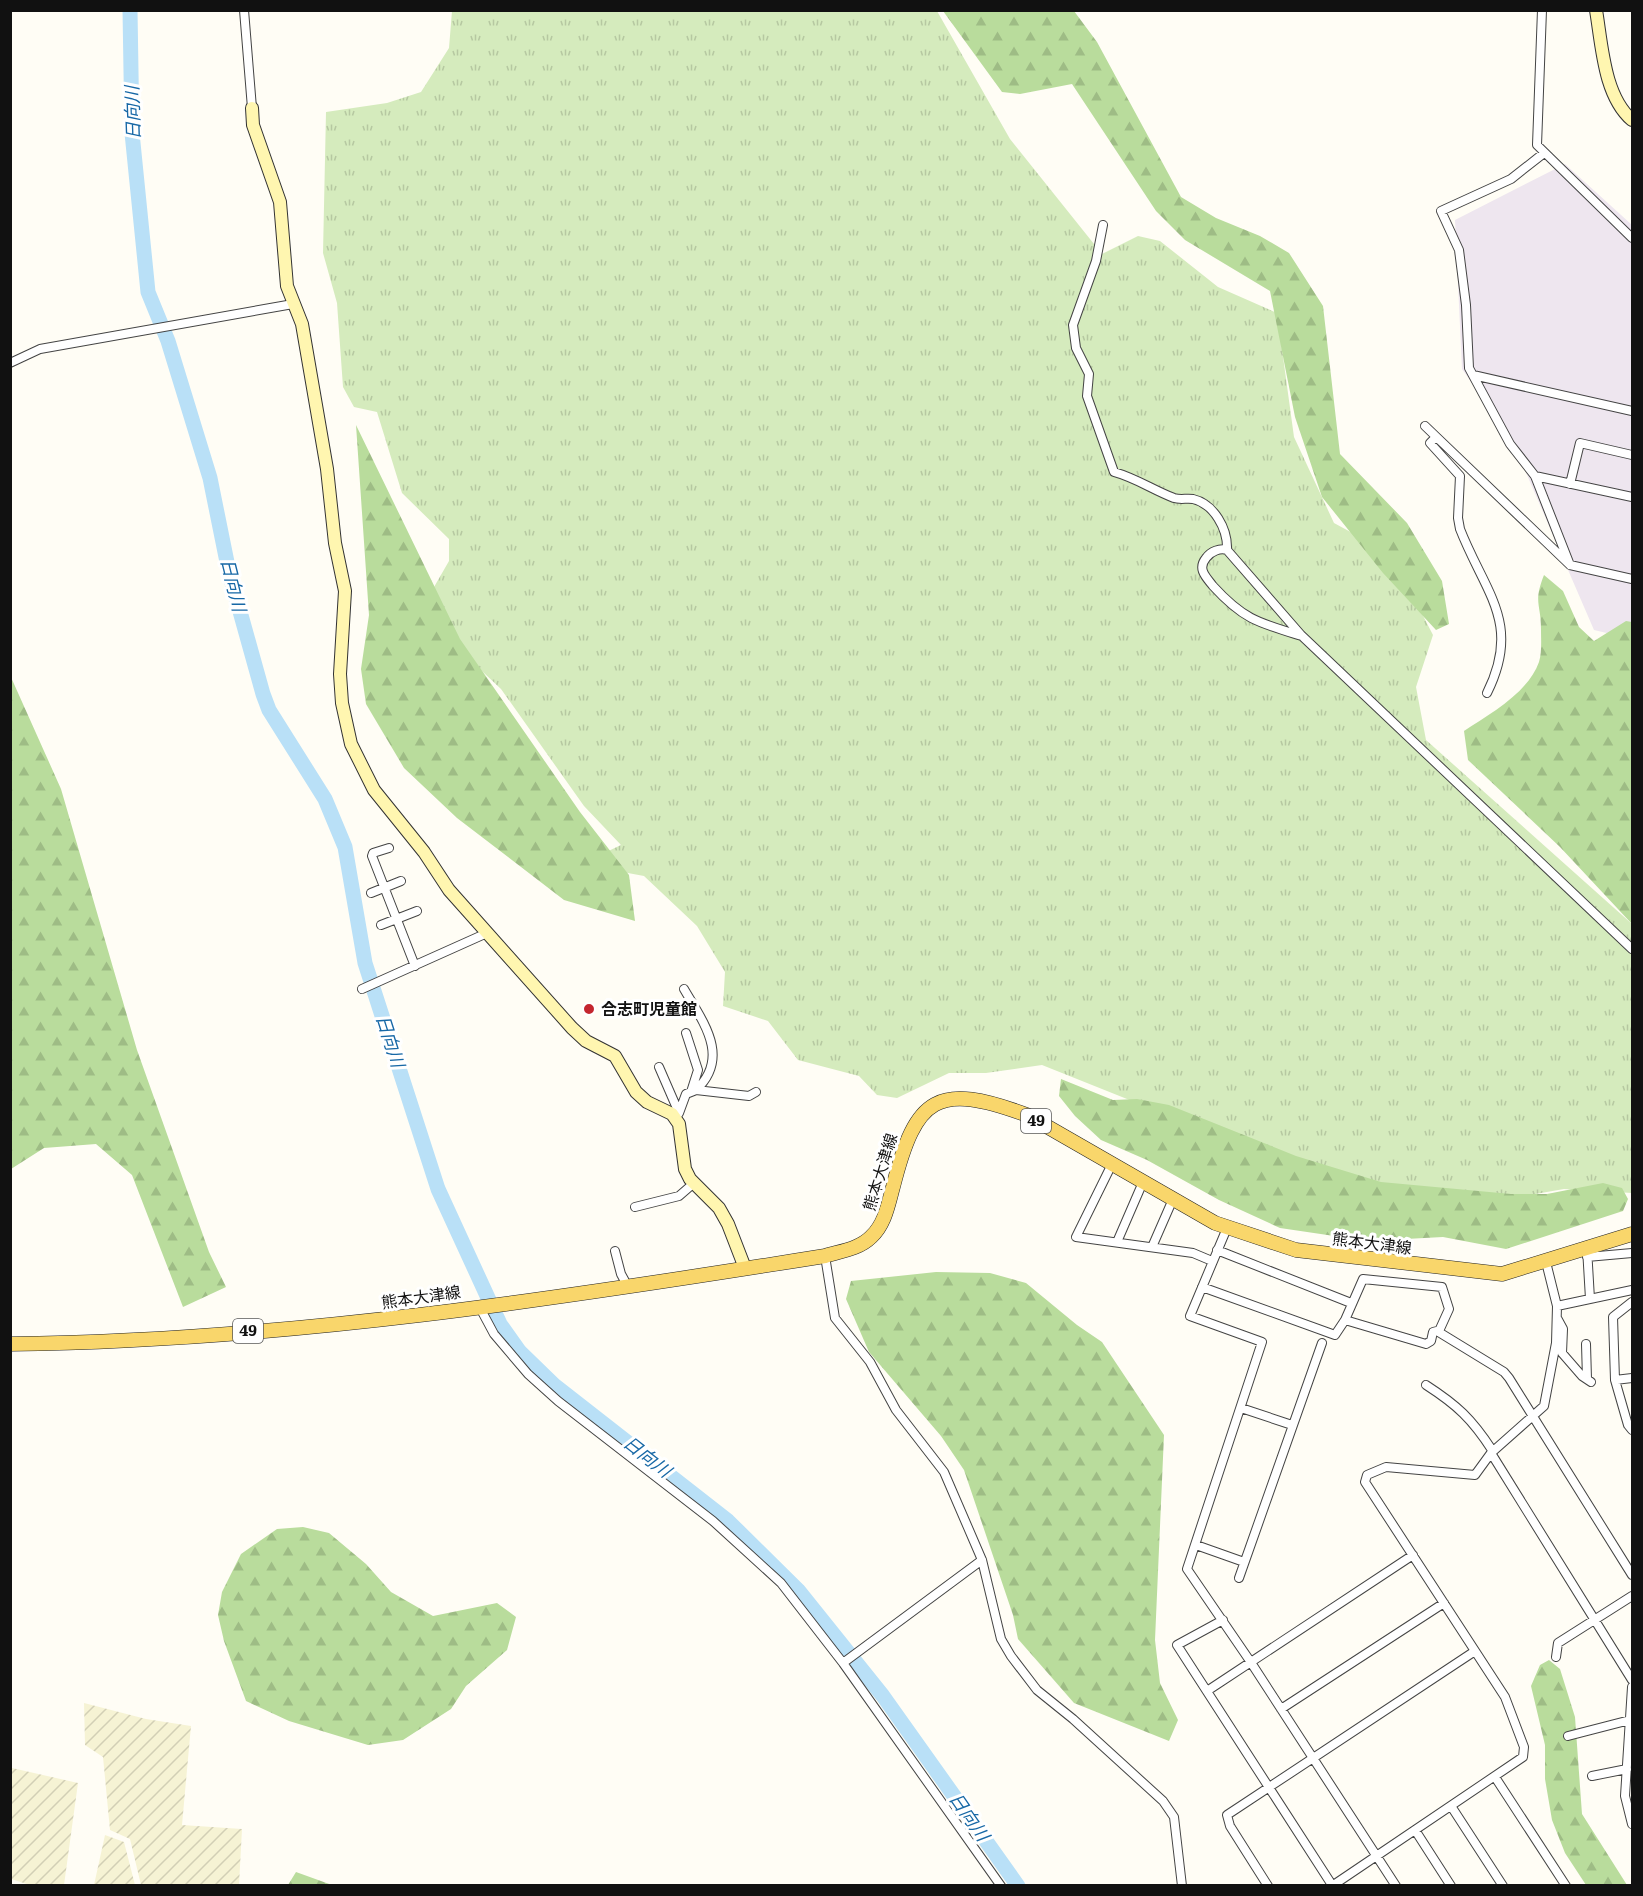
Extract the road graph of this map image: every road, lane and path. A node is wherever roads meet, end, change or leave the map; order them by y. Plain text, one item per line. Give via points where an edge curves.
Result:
1 (244, 10) edge
2 (1542, 10) edge
3 (1596, 10) edge
4 (252, 108) joint
5 (1632, 120) edge
6 (1544, 153) junction
7 (1103, 225) dead end
8 (1632, 238) edge
9 (294, 304) junction
10 (10, 363) edge
11 (1473, 375) junction
12 (1632, 411) edge
13 (1425, 426) dead end
14 (1436, 436) junction
15 (1632, 455) edge
16 (1535, 476) junction
17 (1570, 484) junction
18 (1632, 497) edge
19 (1227, 550) junction
20 (1570, 565) junction
21 (1632, 579) edge
22 (1303, 636) junction
23 (1487, 693) dead end
24 (389, 848) dead end
25 (400, 881) dead end
26 (385, 887) junction
27 (371, 893) dead end
28 (417, 911) dead end
29 (397, 919) junction
30 (381, 925) dead end
31 (487, 933) junction
32 (1632, 949) edge
33 (415, 966) junction
34 (362, 988) dead end
35 (684, 989) dead end
36 (686, 1033) dead end
37 (659, 1067) dead end
38 (693, 1091) junction
39 (756, 1092) dead end
40 (677, 1116) junction
41 (1112, 1164) junction
42 (1143, 1182) junction
43 (694, 1183) junction
44 (1173, 1199) junction
45 (635, 1207) dead end
46 (1227, 1228) junction
47 (1632, 1234) edge
48 (1116, 1242) junction
49 (1152, 1247) junction
50 (1217, 1250) junction
51 (615, 1251) dead end
52 (1587, 1253) junction
53 (1632, 1253) edge
54 (825, 1256) junction
55 (1212, 1261) junction
56 (1546, 1262) junction
57 (745, 1268) junction
58 (627, 1285) junction
59 (1202, 1287) junction
60 (1632, 1290) edge
61 (1590, 1299) junction
62 (1632, 1302) edge
63 (1352, 1303) junction
64 (482, 1305) junction
65 (1557, 1306) junction
66 (1623, 1310) junction
67 (1632, 1314) edge
68 (1557, 1318) junction
69 (1345, 1320) junction
70 (1439, 1331) junction
71 (1322, 1343) dead end
72 (10, 1344) edge
73 (1587, 1344) dead end
74 (1632, 1378) edge
75 (1616, 1380) junction
76 (1426, 1385) dead end
77 (1241, 1408) junction
78 (1532, 1419) junction
79 (1292, 1425) junction
80 (1632, 1430) edge
81 (1491, 1452) junction
82 (1196, 1545) junction
83 (1413, 1555) junction
84 (982, 1560) junction
85 (1244, 1562) junction
86 (1632, 1575) edge
87 (1239, 1578) dead end
88 (1632, 1596) edge
89 (1444, 1603) junction
90 (1595, 1618) junction
91 (1223, 1620) junction
92 (1475, 1651) junction
93 (1556, 1657) dead end
94 (1250, 1661) junction
95 (843, 1663) junction
96 (1632, 1680) edge
97 (1632, 1687) edge
98 (1207, 1691) junction
99 (1281, 1709) junction
100 (1630, 1720) junction
101 (1569, 1736) dead end
102 (1313, 1757) junction
103 (1627, 1770) junction
104 (1592, 1776) dead end
105 (1495, 1777) junction
106 (1268, 1786) junction
107 (1451, 1806) junction
108 (1632, 1824) edge
109 (1415, 1830) junction
110 (1378, 1855) junction
111 (1332, 1885) edge
112 (1002, 1886) edge
113 (1182, 1886) edge
114 (1268, 1886) edge
115 (1396, 1886) edge
116 (1451, 1886) edge
117 (1503, 1886) edge
118 (1566, 1886) edge

1 - 4 street
2 - 6 street via 1537,145
3 - 5 street via 1606,71 1622,111
4 - 9 street via 253,125 280,202 284,268
6 - 8 street
6 - 11 street via 1511,179 1441,211 1459,250 1467,360
7 - 19 street via 1096,261 1073,325 1076,348 1089,374 1087,396 1114,472 1177,499 1194,500 1212,508 1228,539
9 - 10 street via 39,349
9 - 31 street via 302,324 345,591 340,674 351,744 374,790 449,890
11 - 12 street
11 - 16 street via 1510,444
13 - 14 street
14 - 20 street
14 - 23 street via 1430,443 1460,476 1460,529 1497,610 1503,647
15 - 17 street via 1580,443
16 - 17 street
16 - 20 street
17 - 18 street
19 - 22 street
19 - 22 street via 1215,551 1205,559 1203,575 1234,609 1258,622
20 - 21 street
22 - 32 street
24 - 26 street via 372,856
25 - 26 street
26 - 27 street
26 - 29 street
28 - 29 street
29 - 30 street
29 - 33 street
31 - 33 street
31 - 40 street via 572,1028 586,1041 615,1056 636,1092 647,1102
33 - 34 street
35 - 38 street via 704,1022 712,1054 711,1073
36 - 38 street via 698,1070
37 - 40 street
38 - 39 street via 749,1096
38 - 40 street via 686,1094
40 - 43 street via 685,1169
41 - 42 main road, 熊本大津線 / 49
41 - 48 street via 1076,1237
41 - 54 main road, 熊本大津線 / 49 via 1027,1115 960,1097 942,1101 916,1120 907,1136 885,1216 877,1231 856,1247
42 - 44 main road, 熊本大津線 / 49
42 - 48 street
43 - 45 street via 679,1196
43 - 57 street via 719,1208
44 - 46 main road, 熊本大津線 / 49
44 - 49 street
46 - 50 street
46 - 56 main road, 熊本大津線 / 49 via 1296,1250 1492,1274
47 - 52 main road, 熊本大津線 / 49
48 - 49 street
49 - 55 street via 1193,1253
50 - 55 street
50 - 63 street
51 - 58 street
52 - 53 street
52 - 56 main road, 熊本大津線 / 49
52 - 61 street
54 - 57 main road, 熊本大津線 / 49
54 - 84 street via 835,1318 870,1362 896,1410 944,1472
55 - 59 street
56 - 65 street
57 - 58 main road, 熊本大津線 / 49
58 - 64 main road, 熊本大津線 / 49
59 - 69 street via 1335,1335
59 - 77 street via 1190,1316 1262,1342
60 - 61 street
61 - 65 street
62 - 66 street
63 - 69 street
63 - 70 street via 1363,1279 1442,1287 1449,1309
64 - 72 main road, 熊本大津線 / 49 via 400,1319 270,1330
64 - 95 street via 494,1334 528,1374 713,1521 781,1583
65 - 68 street
66 - 67 street
66 - 75 street via 1613,1317
68 - 73 street via 1563,1329 1562,1353 1589,1380
68 - 78 street via 1547,1396
69 - 70 street via 1426,1344 1433,1332
70 - 78 street via 1504,1372
71 - 79 street
74 - 75 street
75 - 80 street
76 - 81 street via 1474,1422
77 - 79 street
77 - 82 street
78 - 81 street
78 - 86 street
79 - 85 street
81 - 83 street via 1474,1475 1386,1467 1367,1474 1365,1482
81 - 90 street
82 - 85 street
82 - 91 street via 1187,1569
83 - 89 street
83 - 94 street
84 - 95 street
84 - 113 street via 1001,1639 1022,1673 1163,1801 1174,1817
85 - 87 street
88 - 90 street
89 - 92 street
89 - 99 street
90 - 93 street via 1558,1643
90 - 96 street
91 - 94 street
91 - 98 street via 1177,1645
92 - 102 street
92 - 105 street via 1505,1697 1524,1747 1523,1757
94 - 98 street
94 - 99 street
95 - 112 street
97 - 100 street
98 - 106 street
99 - 102 street
100 - 101 street
100 - 103 street
102 - 106 street
102 - 110 street
103 - 104 street
103 - 108 street via 1625,1796
105 - 107 street
105 - 118 street
106 - 111 street
106 - 114 street via 1227,1815
107 - 109 street
107 - 117 street
109 - 110 street
109 - 116 street
110 - 111 street
110 - 115 street

